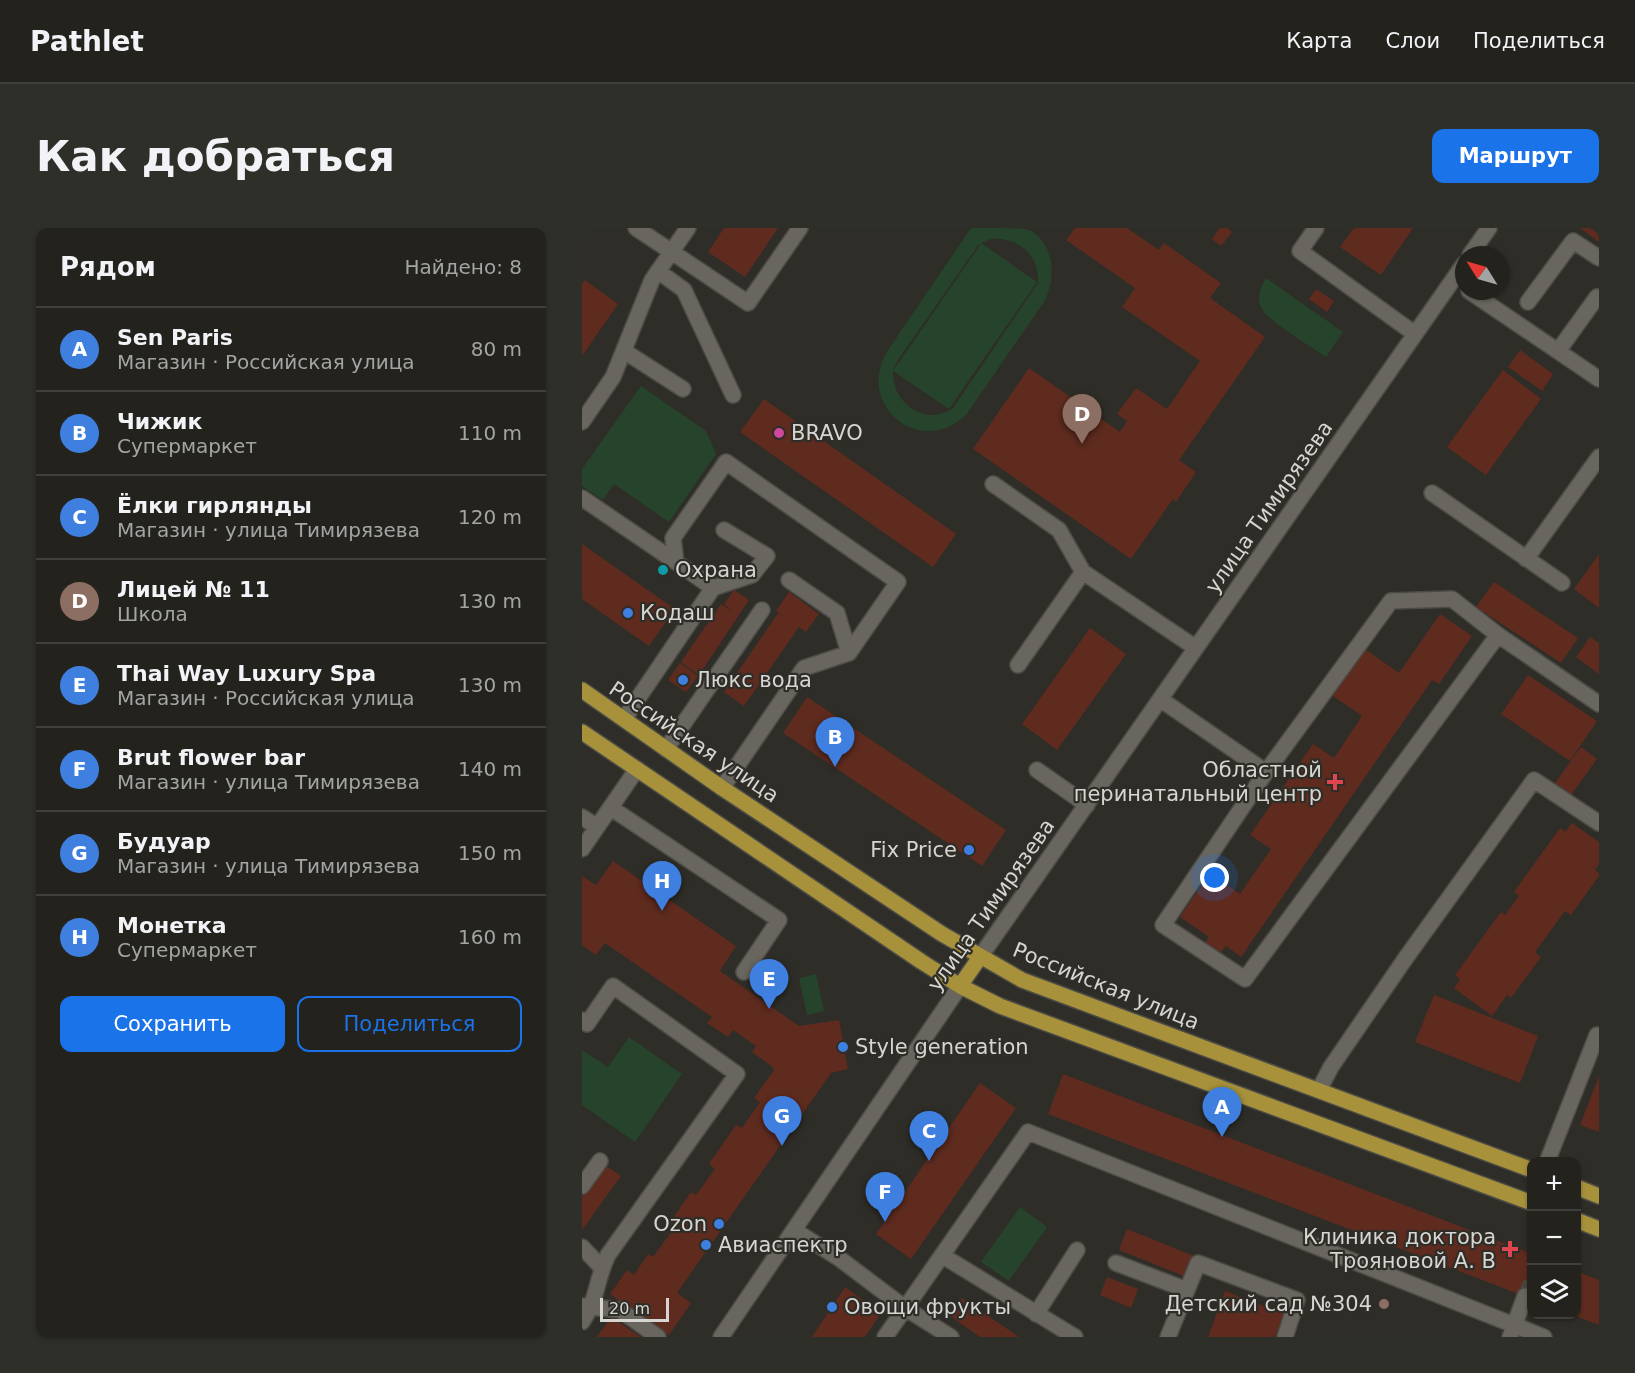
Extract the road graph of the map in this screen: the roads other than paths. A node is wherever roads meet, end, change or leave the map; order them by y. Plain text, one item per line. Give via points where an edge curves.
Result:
1 (636, 228) edge
2 (688, 228) edge
3 (800, 228) edge
4 (1316, 228) edge
5 (1489, 228) edge
6 (1476, 246) edge
7 (672, 252) junction
8 (1599, 258) edge
9 (658, 271) junction
10 (1455, 287) edge
11 (1597, 297) dead end
12 (1482, 300) edge
13 (1528, 302) dead end
14 (1415, 334) junction
15 (624, 351) junction
16 (1558, 351) junction
17 (1599, 379) edge
18 (683, 389) dead end
19 (733, 395) dead end
20 (582, 422) edge
21 (1599, 457) edge
22 (1594, 475) edge
23 (993, 484) dead end
24 (1432, 493) dead end
25 (582, 498) edge
26 (724, 530) dead end
27 (1526, 559) junction
28 (676, 562) junction
29 (1083, 572) junction
30 (789, 580) dead end
31 (1562, 584) dead end
32 (713, 588) junction
33 (762, 610) dead end
34 (1498, 635) junction
35 (1196, 648) junction
36 (849, 652) junction
37 (1018, 665) dead end
38 (582, 690) edge
39 (1160, 699) junction
40 (1599, 704) edge
41 (624, 719) junction
42 (582, 732) edge
43 (666, 749) junction
44 (637, 769) junction
45 (1037, 770) dead end
46 (1266, 772) junction
47 (722, 788) junction
48 (1087, 805) junction
49 (611, 808) junction
50 (582, 817) edge
51 (1599, 823) edge
52 (597, 827) junction
53 (582, 849) edge
54 (980, 957) junction
55 (744, 972) dead end
56 (960, 986) junction
57 (582, 1020) edge
58 (1598, 1035) edge
59 (1319, 1090) junction
60 (1549, 1157) edge
61 (600, 1161) dead end
62 (1527, 1168) edge
63 (582, 1186) edge
64 (1581, 1189) edge
65 (1599, 1196) edge
66 (1527, 1201) edge
67 (1581, 1222) edge
68 (1599, 1229) edge
69 (794, 1230) junction
70 (582, 1247) edge
71 (1077, 1250) dead end
72 (943, 1256) junction
73 (1116, 1263) dead end
74 (602, 1268) junction
75 (1187, 1290) junction
76 (1525, 1296) tunnel mouth
77 (587, 1307) edge
78 (905, 1308) junction
79 (1036, 1314) junction
80 (582, 1322) edge
81 (1512, 1331) edge
82 (1070, 1336) edge
83 (658, 1337) edge
84 (721, 1337) edge
85 (885, 1337) edge
86 (951, 1337) edge
87 (1168, 1337) edge
88 (1285, 1337) edge
89 (1544, 1337) edge

1 - 7 street
2 - 7 street
3 - 7 street via 748,303
4 - 14 street via 1300,251
5 - 6 street
7 - 9 street
8 - 13 street via 1573,241
9 - 15 street
9 - 19 street via 684,290
10 - 14 street, улица Тимирязева
11 - 16 street
12 - 16 street
14 - 35 street, улица Тимирязева
15 - 18 street
15 - 20 street via 613,377
16 - 17 street
21 - 22 street
22 - 27 street
23 - 29 street via 1059,530
24 - 27 street
25 - 28 street
26 - 32 street via 767,556 752,575
27 - 31 street
28 - 32 street
28 - 36 street via 673,538 726,462 898,582
29 - 35 street
29 - 37 street
30 - 36 street via 837,613
32 - 41 street
33 - 43 street
34 - 40 street
34 - 46 street via 1452,599 1391,602
34 - 46 street via 1245,979 1162,925
35 - 39 street, улица Тимирязева
36 - 47 street via 804,668
38 - 41 main road, Российская улица
39 - 46 street
39 - 48 street, улица Тимирязева
41 - 43 main road, Российская улица
42 - 44 main road
43 - 47 main road, Российская улица
44 - 49 street
44 - 56 main road
45 - 48 street
47 - 54 main road, Российская улица
48 - 54 street, улица Тимирязева
49 - 52 street
49 - 55 street via 779,920
50 - 52 street
51 - 59 street via 1534,780 1405,959
52 - 53 street
54 - 56 main road, улица Тимирязева
54 - 59 main road, Российская улица via 1022,980
56 - 66 main road via 1000,1006
56 - 69 street, улица Тимирязева
57 - 74 street via 587,1024 613,986 737,1074
58 - 60 street
59 - 62 main road, Российская улица
61 - 63 street
64 - 65 main road
67 - 68 main road
69 - 78 street
69 - 84 street, улица Тимирязева
70 - 74 street
71 - 79 street
72 - 78 street
72 - 79 street
72 - 81 street via 1028,1132
73 - 75 street
74 - 77 street
75 - 87 street
75 - 88 street via 1198,1263 1297,1300
76 - 81 street
77 - 80 street
77 - 83 street via 620,1310
78 - 85 street
78 - 86 street
79 - 82 street
81 - 89 street

